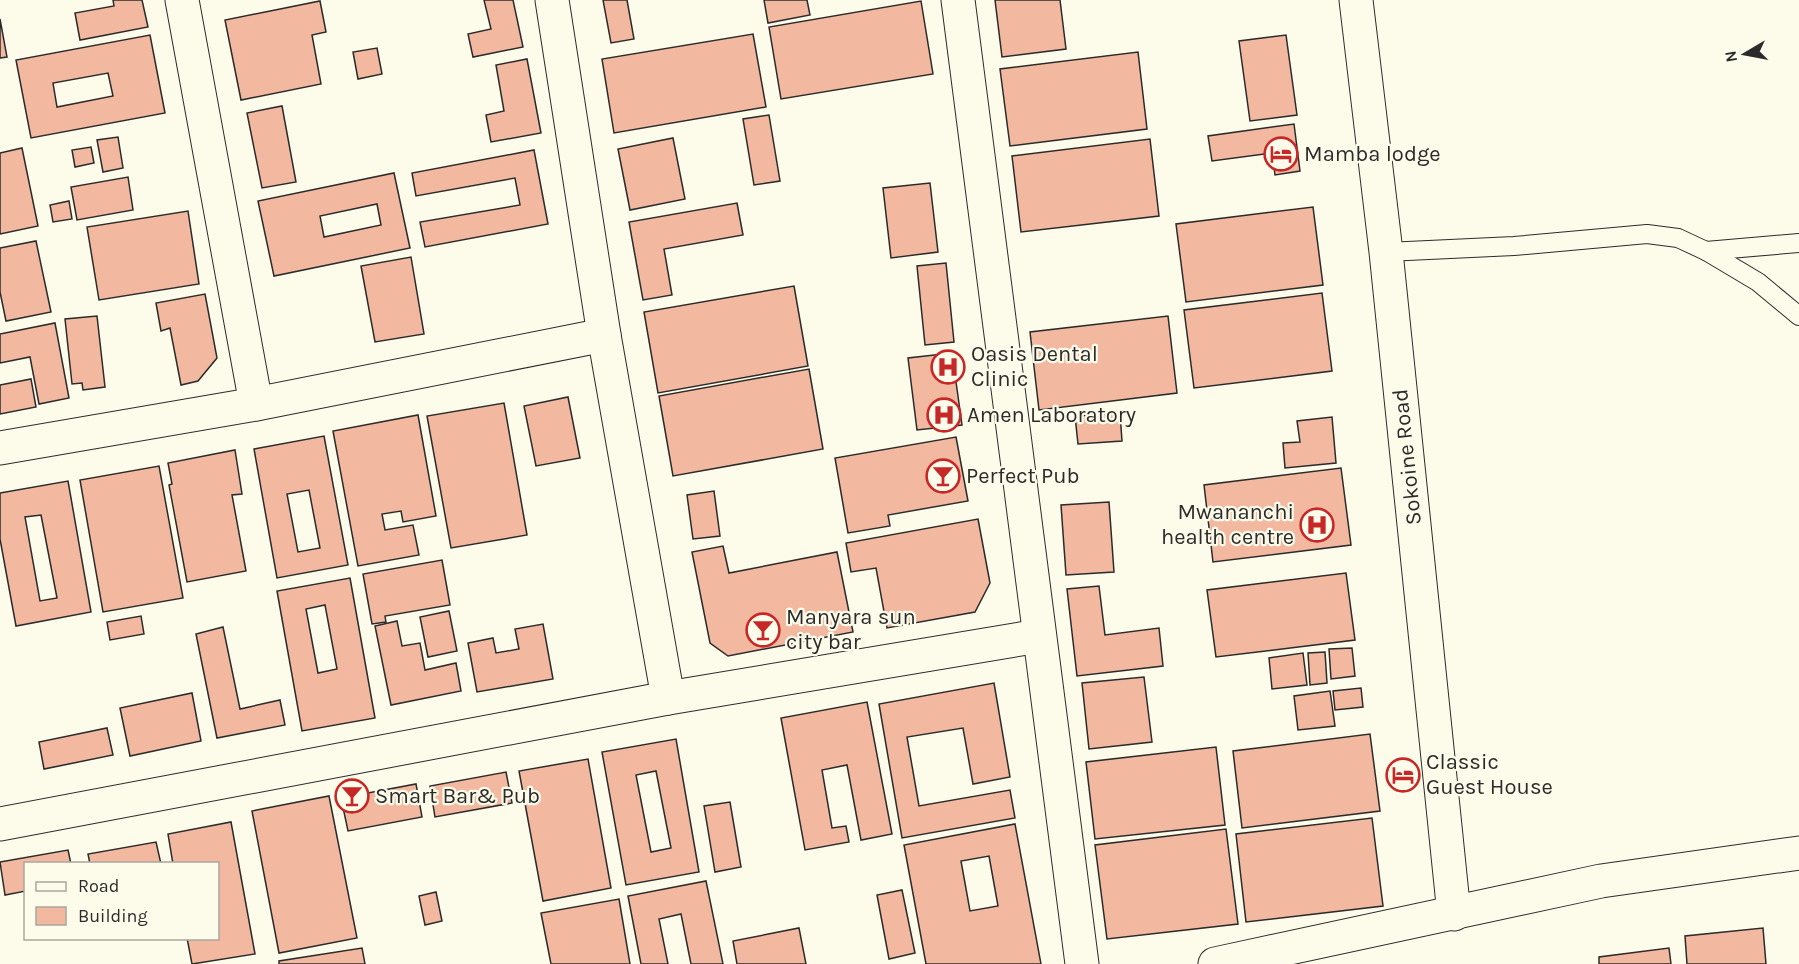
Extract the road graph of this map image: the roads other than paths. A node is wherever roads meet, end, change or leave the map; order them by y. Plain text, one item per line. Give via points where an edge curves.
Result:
1 (182, 0) edge
2 (552, 0) edge
3 (958, 0) edge
4 (1356, 0) edge
5 (1799, 243) edge
6 (1706, 251) junction
7 (1386, 252) junction
8 (1799, 316) edge
9 (604, 335) junction
10 (256, 404) junction
11 (0, 448) edge
12 (1039, 636) junction
13 (668, 699) junction
14 (0, 824) edge
15 (1799, 854) edge
16 (1454, 914) junction
17 (1082, 964) edge
18 (1215, 964) edge

1 - 10 street
2 - 9 street
3 - 12 street
4 - 7 street, Sokoine Road
5 - 6 lane
6 - 7 lane via 1678,238 1647,234
6 - 8 lane via 1758,282
7 - 16 street, Sokoine Road
9 - 10 street
9 - 13 street
10 - 11 street
12 - 13 street
12 - 17 street
13 - 14 street
15 - 16 street via 1601,881
16 - 18 street

